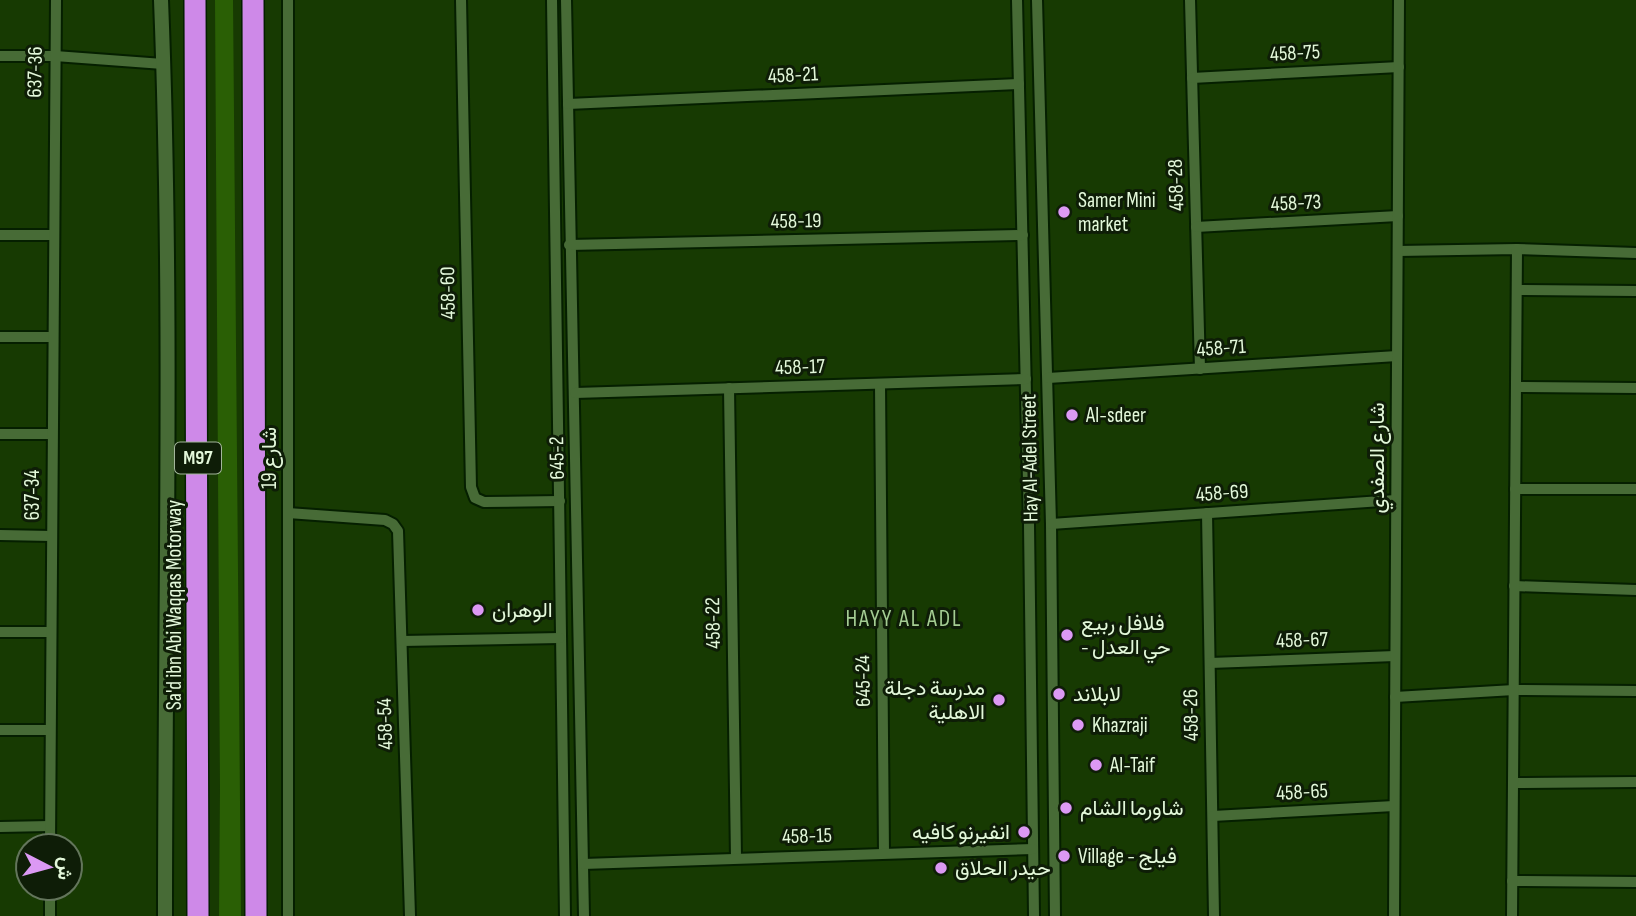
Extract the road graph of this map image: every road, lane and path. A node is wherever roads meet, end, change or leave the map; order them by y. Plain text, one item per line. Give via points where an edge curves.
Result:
1 (56, 0) edge
2 (160, 0) edge
3 (195, 0) edge
4 (253, 0) edge
5 (288, 0) edge
6 (461, 0) edge
7 (552, 0) edge
8 (566, 0) edge
9 (1017, 0) edge
10 (1037, 0) edge
11 (1190, 0) edge
12 (1399, 0) edge
13 (0, 56) edge
14 (55, 56) junction
15 (163, 64) junction
16 (1399, 67) junction
17 (1192, 78) junction
18 (1019, 84) junction
19 (568, 104) junction
20 (54, 144) joint
21 (553, 156) junction
22 (567, 156) junction
23 (1398, 216) junction
24 (1196, 228) junction
25 (1023, 234) junction
26 (0, 235) edge
27 (53, 235) junction
28 (569, 245) junction
29 (1517, 248) junction
30 (1398, 251) junction
31 (1636, 253) edge
32 (1517, 290) junction
33 (1636, 291) edge
34 (0, 337) edge
35 (52, 337) junction
36 (1397, 356) junction
37 (1200, 369) junction
38 (1048, 378) junction
39 (1026, 379) junction
40 (880, 383) junction
41 (1516, 387) junction
42 (729, 388) junction
43 (1636, 388) edge
44 (575, 393) junction
45 (52, 433) junction
46 (0, 435) edge
47 (1515, 489) junction
48 (1636, 489) edge
49 (1396, 500) junction
50 (560, 501) junction
51 (288, 513) junction
52 (1207, 513) junction
53 (1051, 524) junction
54 (0, 535) edge
55 (51, 536) junction
56 (1514, 586) junction
57 (1636, 590) edge
58 (0, 632) edge
59 (51, 632) junction
60 (560, 638) junction
61 (402, 641) junction
62 (1395, 656) junction
63 (1210, 663) junction
64 (1514, 690) junction
65 (1636, 691) edge
66 (1395, 697) junction
67 (0, 730) edge
68 (50, 730) junction
69 (1053, 757) junction
70 (1032, 759) junction
71 (1636, 782) edge
72 (1513, 783) junction
73 (1394, 806) junction
74 (1213, 816) junction
75 (50, 826) junction
76 (0, 827) edge
77 (50, 832) edge
78 (1033, 849) junction
79 (884, 853) junction
80 (736, 858) junction
81 (583, 863) junction
82 (1512, 881) junction
83 (1636, 882) edge
84 (165, 916) edge
85 (198, 916) edge
86 (256, 916) edge
87 (288, 916) edge
88 (410, 916) edge
89 (565, 916) edge
90 (584, 916) edge
91 (1034, 916) edge
92 (1055, 916) edge
93 (1214, 916) edge
94 (1394, 916) edge
95 (1511, 916) edge

1 - 14 street, 637-36
2 - 15 street
3 - 85 highway, Sa'd ibn Abi Waqqas Motorway / M97
4 - 86 highway
5 - 51 street, شارع 19
6 - 50 street, 458-60 via 471,487 475,498 484,502
7 - 21 street, 645-2
8 - 19 street, 645-2
9 - 18 street, Hay Al-Adel Street
10 - 38 street, Hay Al-Adel Street
11 - 17 street, 458-28
12 - 16 street, شارع الصفدي
13 - 14 street
14 - 15 street
14 - 20 street, 637-36
15 - 84 street via 168,385
16 - 17 street, 458-75
16 - 23 street, شارع الصفدي
17 - 24 street, 458-28
18 - 19 street, 458-21
18 - 25 street, Hay Al-Adel Street
19 - 22 street, 645-2
20 - 27 street, 637-34
21 - 22 street
21 - 50 street, 645-2
22 - 28 street, 645-2
23 - 24 street, 458-73
23 - 30 street, شارع الصفدي
24 - 37 street, 458-28
25 - 28 street, 458-19
25 - 39 street, Hay Al-Adel Street
26 - 27 street
27 - 35 street, 637-34
28 - 44 street, 645-2
29 - 30 street
29 - 31 street
29 - 32 street
30 - 36 street, شارع الصفدي
32 - 33 street
32 - 41 street
34 - 35 street
35 - 45 street, 637-34
36 - 37 street, 458-71
36 - 49 street, شارع الصفدي
37 - 38 street, 458-71
38 - 53 street, Hay Al-Adel Street
39 - 40 street, 458-17
39 - 70 street, Hay Al-Adel Street
40 - 42 street, 458-17
40 - 79 street, 645-24
41 - 43 street
41 - 47 street
42 - 44 street, 458-17
42 - 80 street, 458-22
44 - 81 street, 645-2
45 - 46 street
45 - 55 street, 637-34
47 - 48 street
47 - 56 street
49 - 52 street, 458-69
49 - 62 street, شارع الصفدي
50 - 60 street, 645-2
51 - 61 street, 458-54 via 393,524 398,531
51 - 87 street, شارع 19
52 - 53 street, 458-69
52 - 63 street, 458-26
53 - 69 street, Hay Al-Adel Street
54 - 55 street
55 - 59 street, 637-34
56 - 57 street
56 - 64 street
58 - 59 street
59 - 68 street, 637-34
60 - 61 street
60 - 89 street, 645-2
61 - 88 street, 458-54
62 - 63 street, 458-67
62 - 66 street, شارع الصفدي
63 - 74 street, 458-26
64 - 65 street
64 - 66 street
64 - 72 street
66 - 73 street, شارع الصفدي
67 - 68 street
68 - 75 street, 637-34
69 - 70 street
69 - 92 street, Hay Al-Adel Street
70 - 78 street, Hay Al-Adel Street
71 - 72 street
72 - 82 street
73 - 74 street, 458-65
73 - 94 street, شارع الصفدي
74 - 93 street, 458-26
75 - 76 street
75 - 77 street, 637-34
78 - 79 street, 458-15
78 - 91 street, Hay Al-Adel Street
79 - 80 street, 458-15
80 - 81 street, 458-15
81 - 90 street, 645-2
82 - 83 street
82 - 95 street

